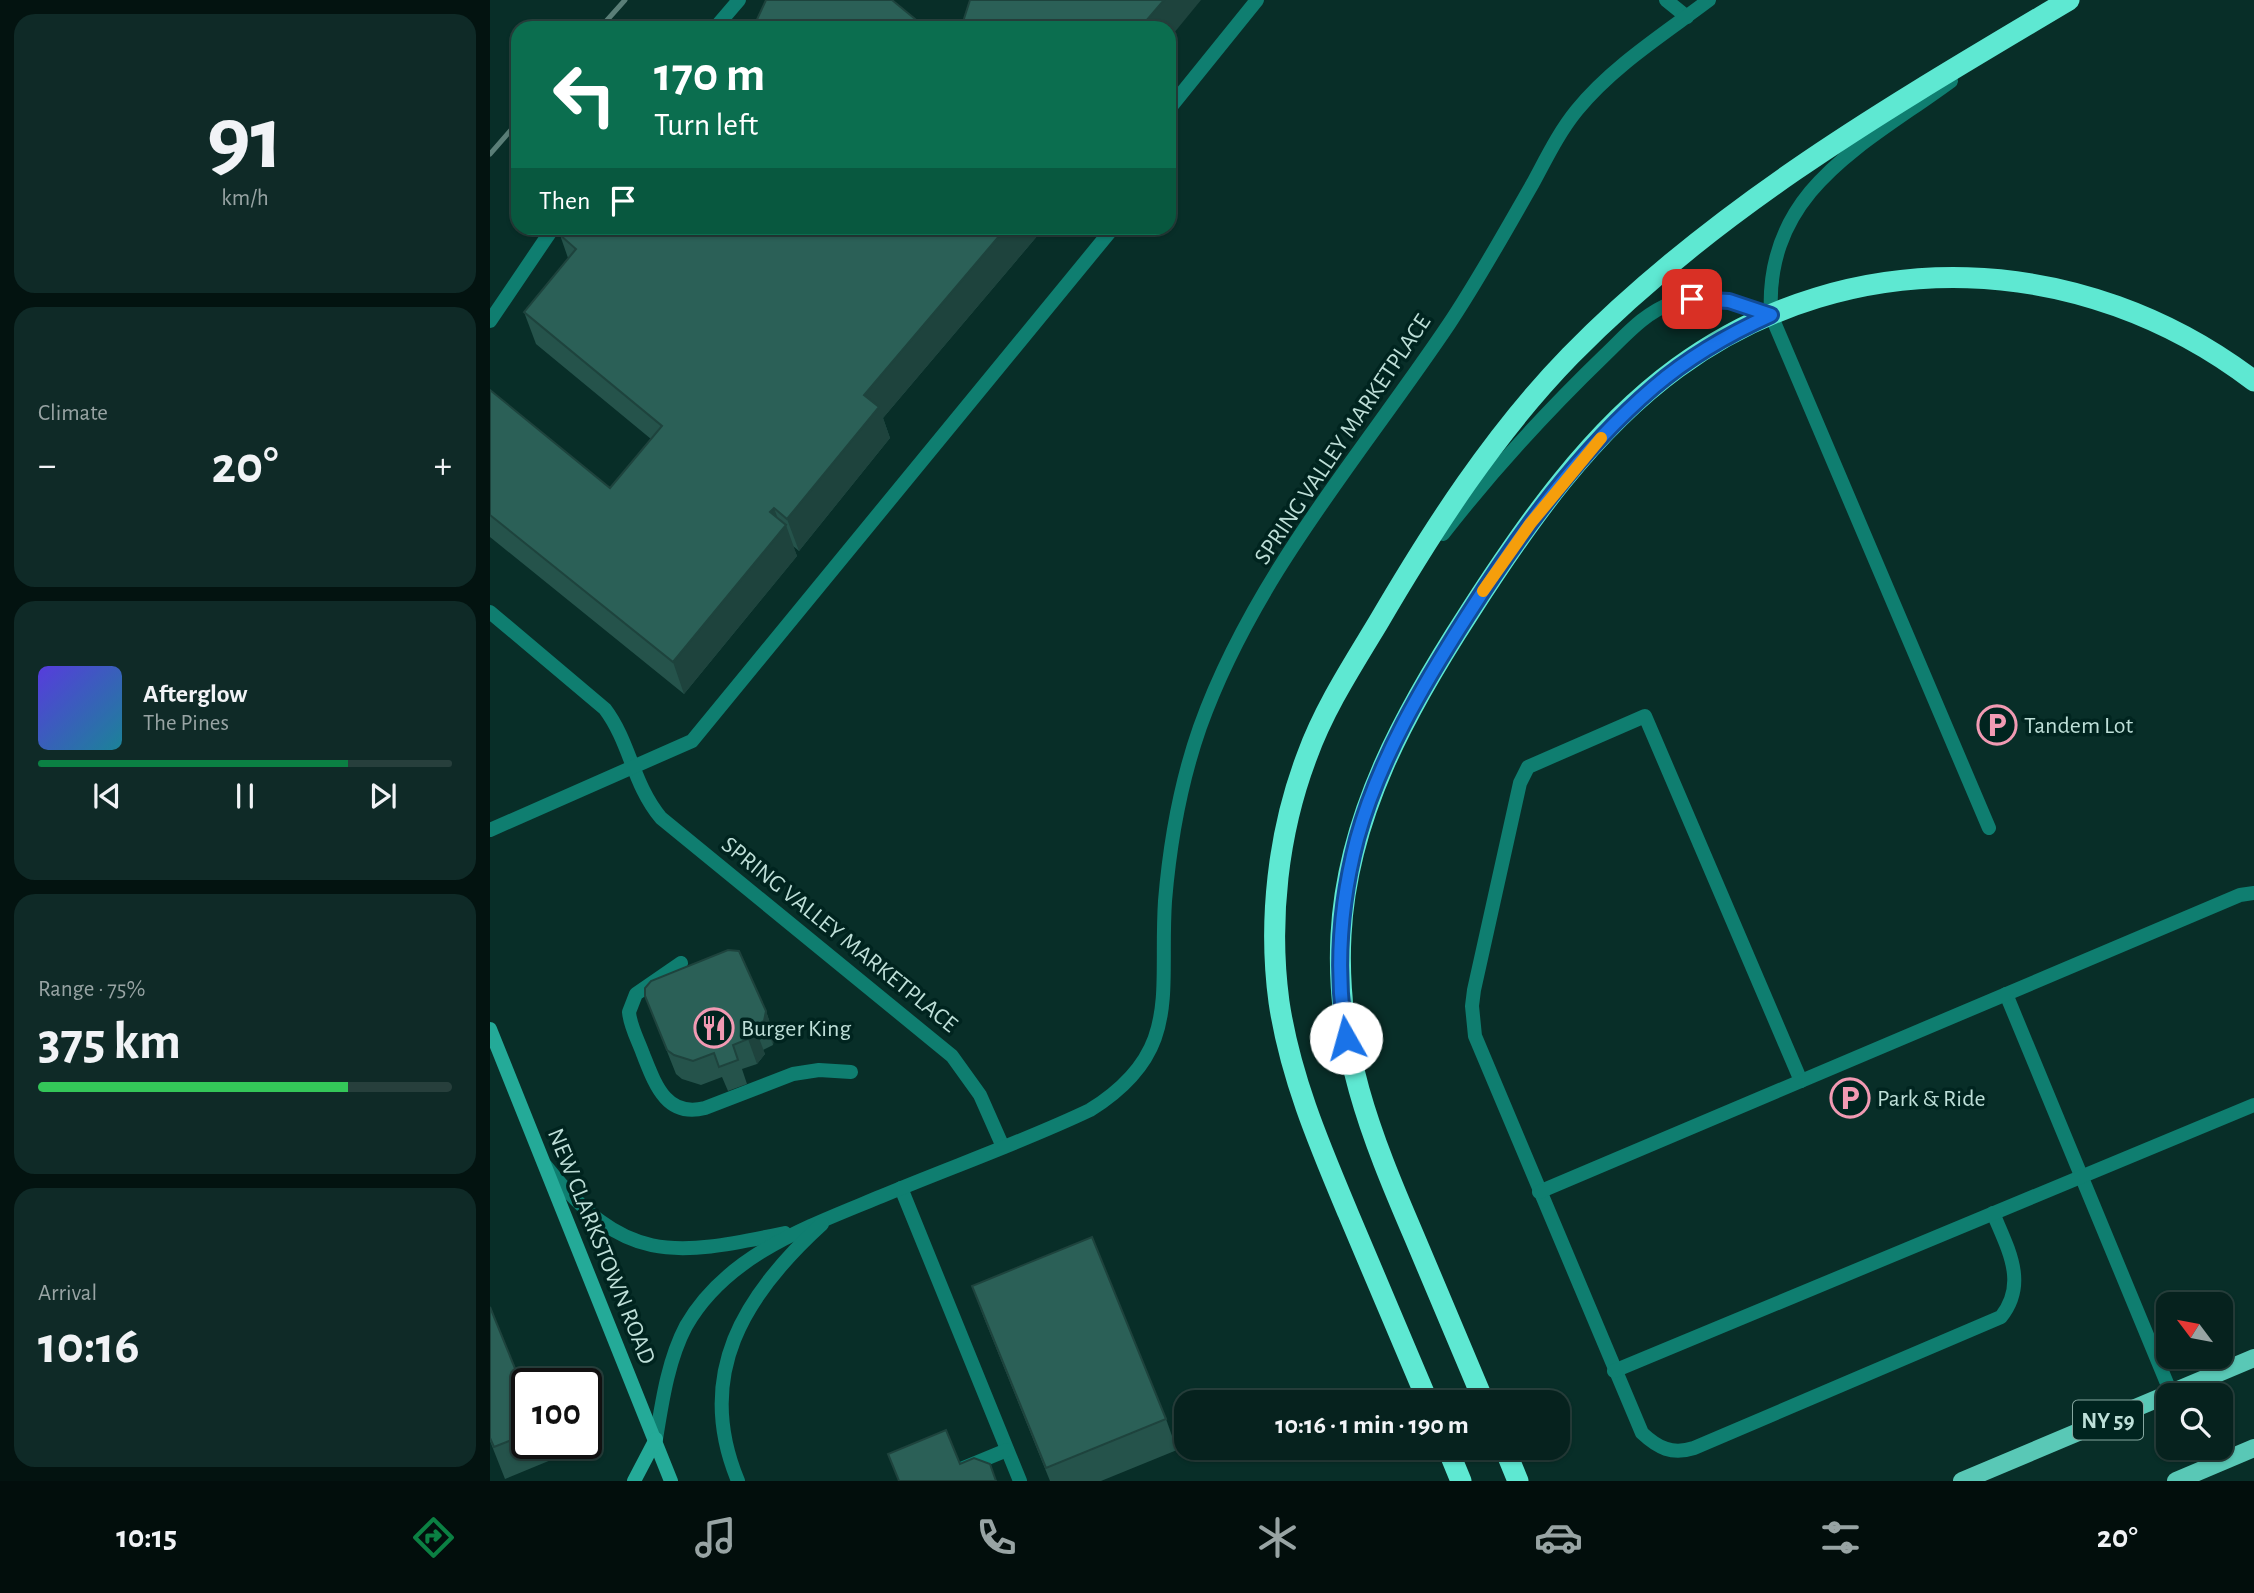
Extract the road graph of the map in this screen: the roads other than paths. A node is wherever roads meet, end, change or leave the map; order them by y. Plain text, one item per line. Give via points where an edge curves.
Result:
1 (739, 0) edge
2 (1258, 0) edge
3 (1666, 0) edge
4 (1709, 0) edge
5 (2069, 0) edge
6 (1687, 17) junction
7 (721, 21) edge
8 (2026, 26) junction
9 (1176, 100) edge
10 (548, 235) edge
11 (1107, 235) edge
12 (1771, 315) junction
13 (490, 321) edge
14 (2254, 381) edge
15 (490, 612) edge
16 (1382, 616) junction
17 (632, 769) junction
18 (1989, 828) dead end
19 (490, 830) edge
20 (2254, 893) edge
21 (681, 963) dead end
22 (2006, 994) junction
23 (490, 1029) edge
24 (851, 1072) dead end
25 (1801, 1081) junction
26 (2254, 1105) edge
27 (1003, 1147) junction
28 (543, 1161) junction
29 (2082, 1177) junction
30 (901, 1188) junction
31 (1539, 1192) junction
32 (1993, 1213) junction
33 (828, 1218) junction
34 (800, 1230) junction
35 (2254, 1358) edge
36 (1614, 1371) junction
37 (2167, 1383) edge
38 (2195, 1383) edge
39 (1423, 1390) edge
40 (1480, 1390) edge
41 (2156, 1399) edge
42 (656, 1439) junction
43 (2254, 1448) edge
44 (1007, 1450) junction
45 (1452, 1460) edge
46 (1509, 1460) edge
47 (634, 1481) edge
48 (671, 1481) edge
49 (738, 1481) edge
50 (932, 1481) edge
51 (1020, 1481) edge
52 (1461, 1481) edge
53 (1518, 1481) edge
54 (1962, 1481) edge
55 (2176, 1481) edge

1 - 7 lane
2 - 9 lane
3 - 6 lane
4 - 6 lane, SPRING VALLEY MARKETPLACE
5 - 8 highway
6 - 27 lane, SPRING VALLEY MARKETPLACE via 1615,71 1563,128 1450,323 1306,526 1231,657 1210,701 1178,802 1165,905 1164,1009 1140,1067 1090,1110
8 - 12 lane via 1838,164 1807,192 1784,228 1776,253
8 - 16 highway via 1769,186 1617,311 1568,358 1490,453
10 - 13 lane
11 - 17 lane via 698,735 685,747
12 - 14 highway via 1825,295 1881,284 1972,276 2025,281 2086,295 2149,317 2210,350
12 - 16 lane via 1709,299 1674,303 1643,319 1500,465
12 - 18 lane
12 - 40 highway via 1675,369 1580,460 1507,556 1435,667 1395,742 1358,837 1344,898 1340,958 1351,1065 1377,1148
15 - 17 lane, SPRING VALLEY MARKETPLACE via 605,709
16 - 39 highway via 1324,718 1298,781 1279,873 1276,968 1285,1033 1301,1095
17 - 19 lane
17 - 27 lane, SPRING VALLEY MARKETPLACE via 662,817 952,1056 980,1095
20 - 22 lane
21 - 24 lane via 636,994 629,1012 658,1090 677,1108 696,1111 806,1071
22 - 25 lane
22 - 29 lane
23 - 28 street, NEW CLARKSTOWN ROAD
25 - 31 lane
25 - 31 lane via 1645,716 1535,762 1520,783 1472,1006 1480,1053
26 - 29 lane
27 - 30 lane, SPRING VALLEY MARKETPLACE
28 - 34 lane via 601,1223 651,1247 709,1248
28 - 42 street, NEW CLARKSTOWN ROAD
29 - 32 lane
29 - 37 lane
30 - 33 lane, SPRING VALLEY MARKETPLACE
30 - 44 lane
31 - 36 lane
32 - 36 lane
32 - 36 lane via 2015,1270 2013,1296 2001,1317 1694,1448 1682,1452 1653,1444 1642,1433
33 - 34 lane, SPRING VALLEY MARKETPLACE
33 - 49 lane via 772,1277 739,1324 728,1349 721,1419
34 - 42 lane, SPRING VALLEY MARKETPLACE via 747,1261 696,1312 674,1357
35 - 38 main road, NY 59
41 - 54 main road, NY 59
42 - 47 street
42 - 48 street, NEW CLARKSTOWN ROAD
43 - 55 main road
44 - 50 lane
44 - 51 lane
45 - 52 highway
46 - 53 highway

